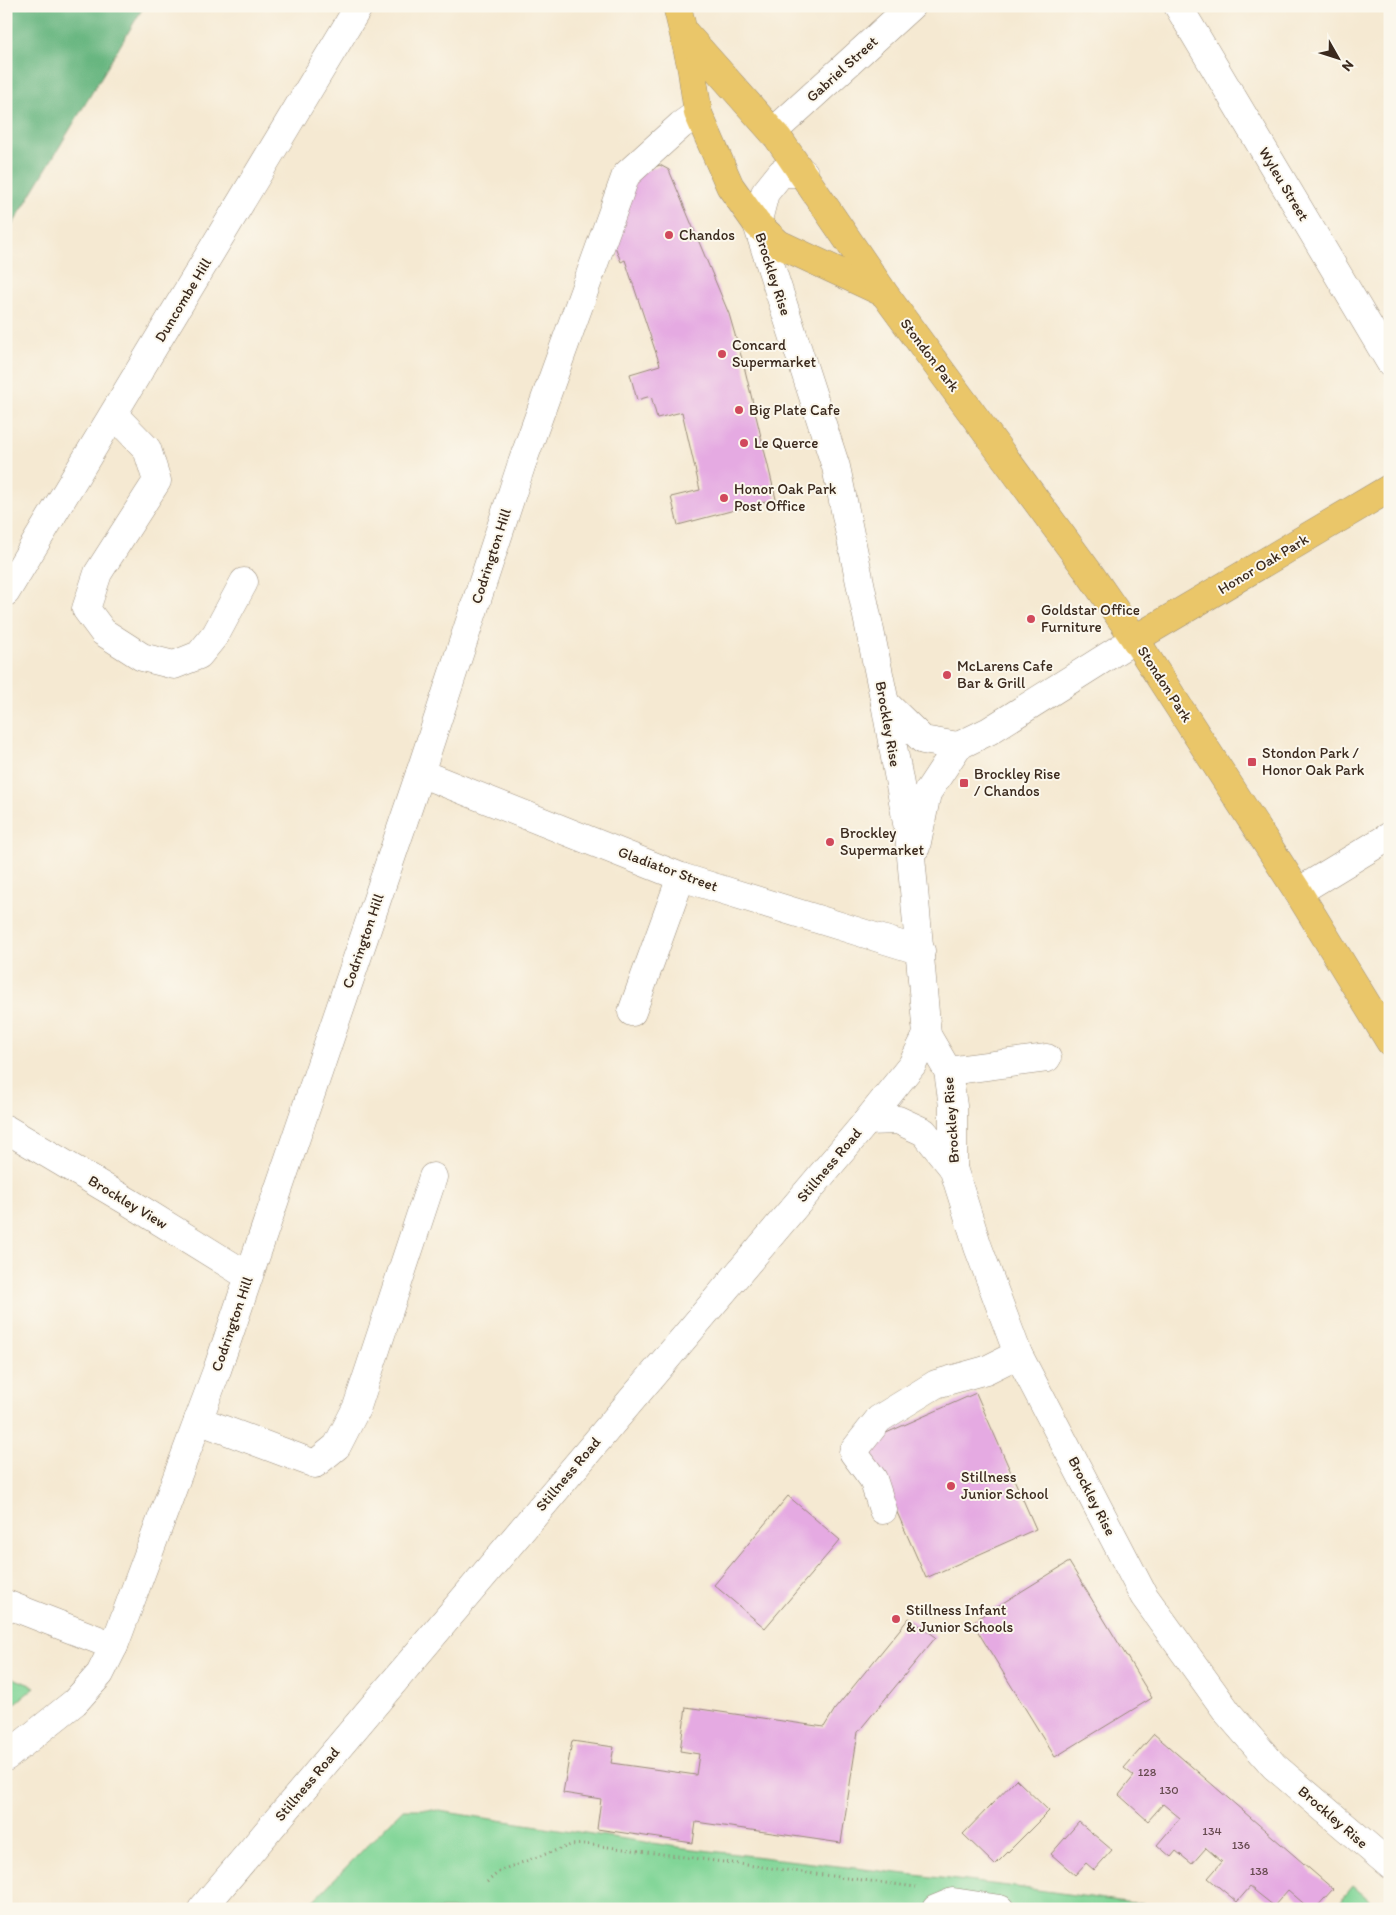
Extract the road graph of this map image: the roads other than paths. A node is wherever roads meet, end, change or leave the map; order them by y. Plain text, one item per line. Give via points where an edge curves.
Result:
1 (359, 6) edge
2 (677, 6) edge
3 (911, 6) edge
4 (1178, 6) edge
5 (684, 33) junction
6 (698, 113) junction
7 (773, 132) junction
8 (804, 173) junction
9 (832, 215) junction
10 (757, 224) junction
11 (806, 255) junction
12 (884, 292) junction
13 (1390, 362) edge
14 (114, 415) junction
15 (1390, 488) edge
16 (244, 582) dead end
17 (6, 592) edge
18 (1135, 639) junction
19 (885, 703) junction
20 (958, 746) junction
21 (420, 772) junction
22 (1390, 836) edge
23 (911, 870) junction
24 (681, 877) junction
25 (1298, 892) junction
26 (921, 951) junction
27 (632, 1012) dead end
28 (927, 1035) junction
29 (1390, 1042) edge
30 (1047, 1058) dead end
31 (948, 1071) junction
32 (867, 1121) junction
33 (6, 1129) edge
34 (953, 1168) junction
35 (434, 1177) dead end
36 (248, 1276) junction
37 (1018, 1354) junction
38 (198, 1420) junction
39 (883, 1510) dead end
40 (6, 1604) edge
41 (114, 1646) junction
42 (6, 1757) edge
43 (1390, 1865) edge
44 (945, 1905) edge
45 (202, 1909) edge
46 (1000, 1909) edge

1 - 14 street, Duncombe Hill
2 - 5 main road
3 - 7 street, Gabriel Street
4 - 13 street, Wyleu Street
5 - 6 main road, Stondon Park
5 - 7 main road, Stondon Park
6 - 10 main road, Stondon Park via 730,186
6 - 21 street, Codrington Hill via 626,175 521,466
7 - 8 main road, Stondon Park
8 - 9 main road, Stondon Park
8 - 10 street, Brockley Rise via 781,173 765,193
9 - 11 main road via 818,248
9 - 12 main road, Stondon Park
10 - 11 main road, Stondon Park via 779,244
10 - 19 street, Brockley Rise via 836,467
11 - 12 main road, Stondon Park
12 - 18 main road, Stondon Park
14 - 16 street via 148,449 157,481 98,573 86,609 103,632 142,657 174,665 199,655 216,634
14 - 17 street, Duncombe Hill
15 - 18 main road, Honor Oak Park
18 - 20 street via 989,731
18 - 25 main road, Stondon Park
19 - 20 street via 923,740
19 - 23 street, Brockley Rise via 909,834
20 - 23 street via 927,794
21 - 24 street, Gladiator Street
21 - 36 street, Codrington Hill
22 - 25 street
23 - 26 street, Brockley Rise
24 - 26 street, Gladiator Street
24 - 27 street
25 - 29 main road, Stondon Park
26 - 28 street, Brockley Rise
28 - 31 street, Brockley Rise
28 - 32 street, Stillness Road via 912,1065
30 - 31 street
31 - 34 street, Brockley Rise via 953,1106
32 - 34 street via 898,1120 924,1132
32 - 45 street, Stillness Road
33 - 36 street, Brockley View
34 - 37 street, Brockley Rise
35 - 38 street via 357,1407 338,1446 315,1464
36 - 38 street, Codrington Hill
37 - 39 street via 986,1370 936,1384 878,1419 853,1452 873,1479
37 - 43 street, Brockley Rise via 1144,1596 1228,1713 1274,1766
38 - 41 street, Codrington Hill
40 - 41 street
41 - 42 street, Codrington Hill via 100,1674 75,1702
44 - 46 street

